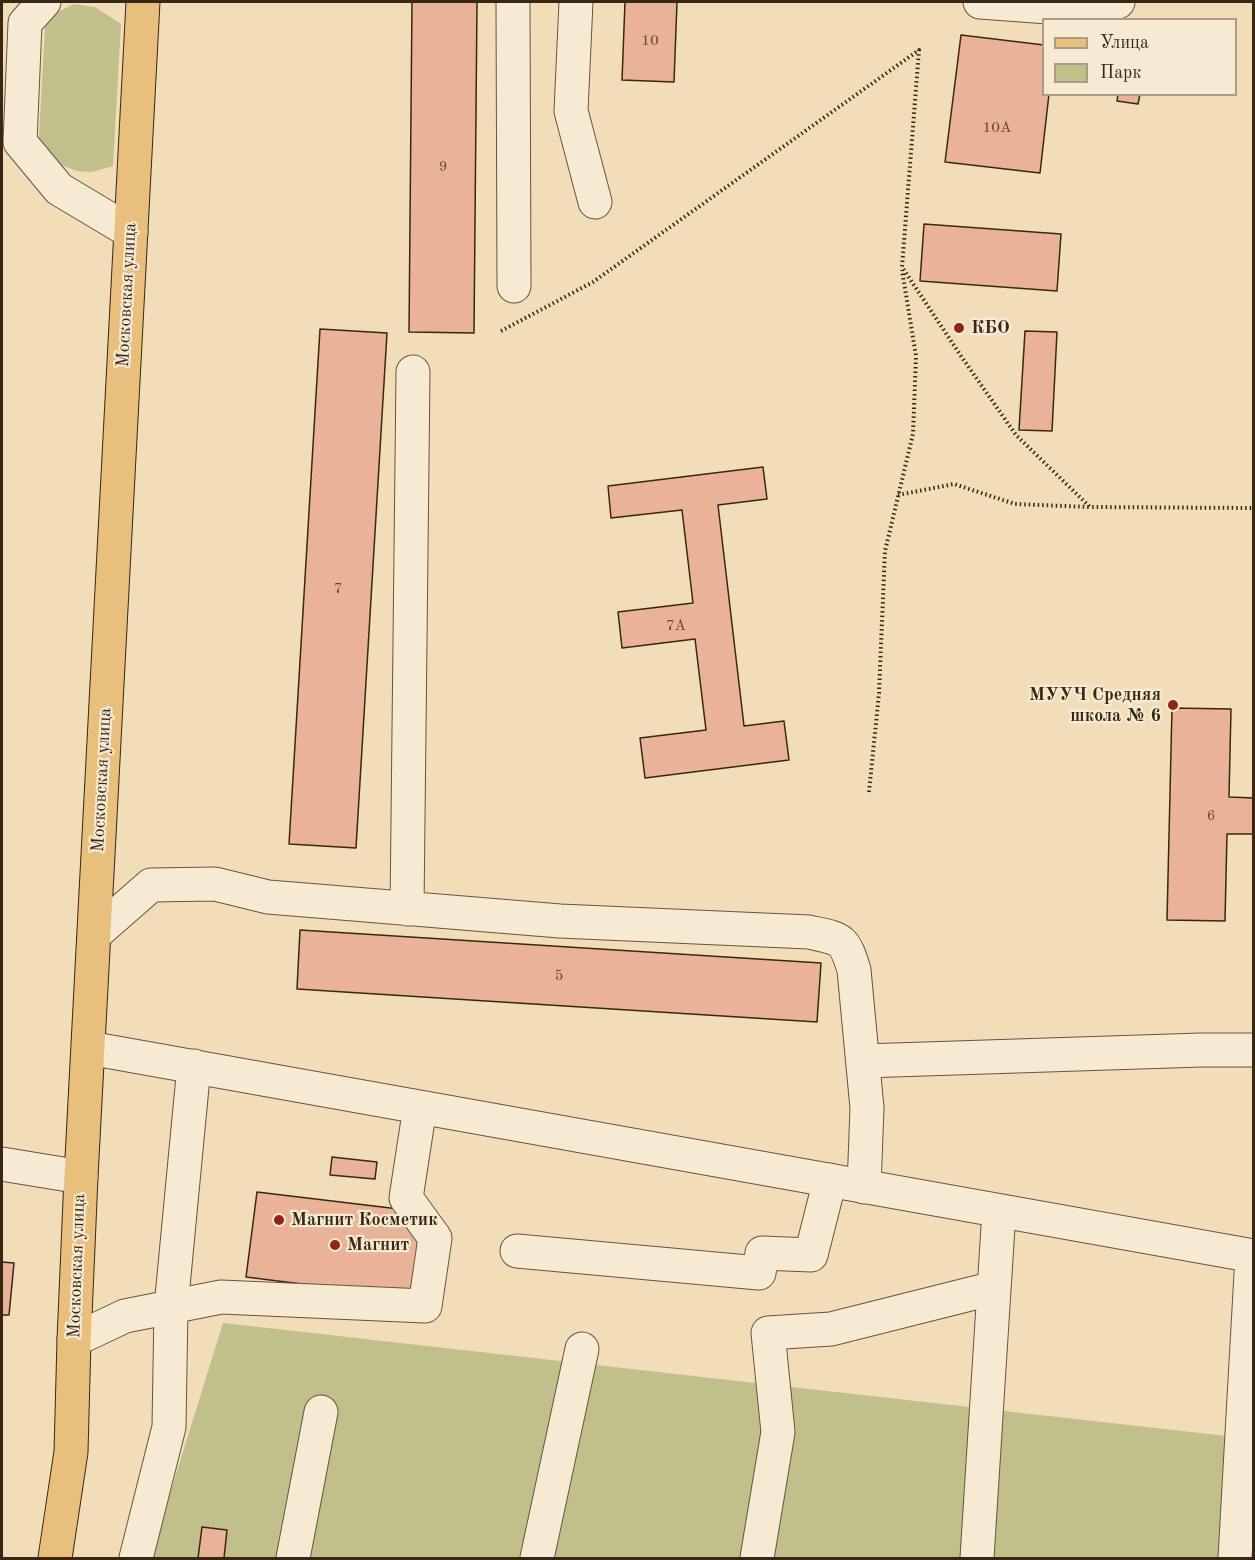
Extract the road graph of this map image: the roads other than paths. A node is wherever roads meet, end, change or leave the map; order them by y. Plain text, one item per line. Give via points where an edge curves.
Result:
1 (44, 2) edge
2 (143, 2) edge
3 (513, 2) edge
4 (576, 2) edge
5 (980, 2) edge
6 (1118, 2) edge
7 (595, 202) dead end
8 (130, 231) junction
9 (514, 286) dead end
10 (412, 372) dead end
11 (407, 909) junction
12 (95, 934) junction
13 (89, 1048) junction
14 (1254, 1050) edge
15 (863, 1061) junction
16 (194, 1066) junction
17 (420, 1107) junction
18 (2, 1164) edge
19 (81, 1177) junction
20 (830, 1180) junction
21 (864, 1186) junction
22 (999, 1210) junction
23 (517, 1251) dead end
24 (1253, 1256) edge
25 (994, 1288) junction
26 (171, 1307) junction
27 (74, 1340) junction
28 (582, 1349) dead end
29 (321, 1412) dead end
30 (56, 1558) edge
31 (136, 1558) edge
32 (293, 1558) edge
33 (537, 1558) edge
34 (757, 1558) edge
35 (977, 1558) edge
36 (1235, 1558) edge

1 - 8 street via 25,23 20,142 59,189
2 - 8 main road, Московская улица
3 - 9 street
4 - 7 street via 571,111
5 - 6 street via 1076,9
8 - 12 main road, Московская улица
10 - 11 street
11 - 12 street via 268,897 215,884 151,885
11 - 15 street via 560,921 808,932 837,938 848,949 854,970
12 - 13 main road, Московская улица
13 - 16 street
13 - 19 main road, Московская улица
14 - 15 street
15 - 21 street via 867,1107
16 - 17 street
16 - 26 street
17 - 20 street
17 - 26 street via 406,1198 435,1238 425,1306 221,1297
18 - 19 street
19 - 27 main road, Московская улица
20 - 21 street
20 - 23 street via 811,1255 762,1253 759,1273
21 - 22 street
22 - 24 street
22 - 25 street
24 - 36 street
25 - 34 street via 831,1329 768,1333 778,1432
25 - 35 street
26 - 27 street via 125,1316
26 - 31 street via 169,1427
27 - 30 main road, Московская улица via 71,1452
28 - 33 street
29 - 32 street

